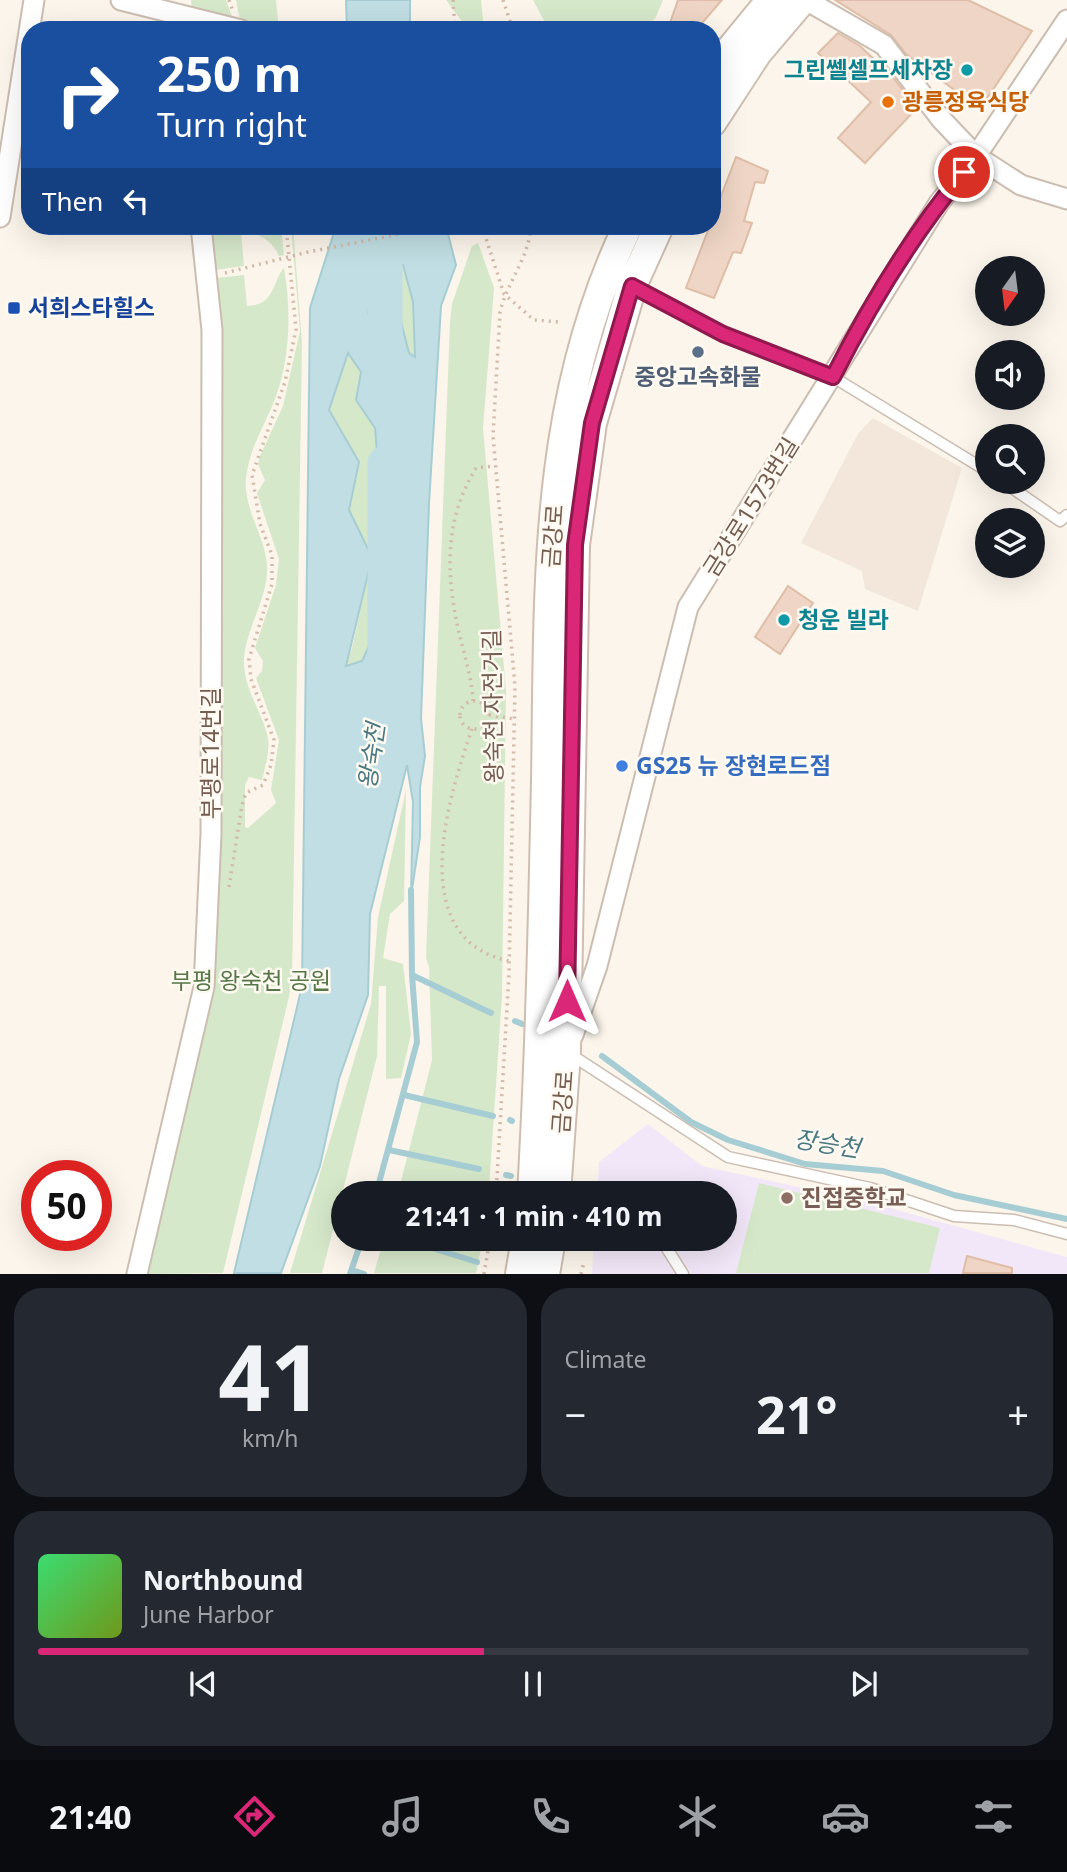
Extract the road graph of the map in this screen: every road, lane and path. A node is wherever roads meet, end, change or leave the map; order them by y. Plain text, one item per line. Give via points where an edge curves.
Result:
1 (34, 0) edge
2 (453, 0) edge
3 (502, 0) edge
4 (771, 0) edge
5 (804, 0) edge
6 (126, 1) edge
7 (1067, 20) edge
8 (31, 21) edge
9 (205, 21) edge
10 (454, 21) edge
11 (510, 21) edge
12 (721, 61) edge
13 (21, 83) edge
14 (721, 108) edge
15 (976, 156) junction
16 (1067, 199) edge
17 (0, 217) edge
18 (202, 235) edge
19 (287, 235) edge
20 (395, 235) edge
21 (485, 235) edge
22 (530, 235) edge
23 (624, 235) edge
24 (655, 235) edge
25 (288, 258) junction
26 (243, 271) dead end
27 (632, 286) junction
28 (504, 294) junction
29 (559, 322) dead end
30 (833, 377) junction
31 (975, 464) edge
32 (495, 466) junction
33 (1021, 494) edge
34 (1067, 515) edge
35 (473, 701) junction
36 (488, 715) junction
37 (514, 719) junction
38 (471, 729) junction
39 (242, 805) dead end
40 (509, 961) junction
41 (566, 1052) junction
42 (497, 1181) edge
43 (533, 1181) edge
44 (557, 1181) edge
45 (1067, 1234) edge
46 (488, 1251) edge
47 (524, 1251) edge
48 (549, 1251) edge
49 (669, 1251) edge
50 (584, 1262) dead end
51 (137, 1273) edge
52 (484, 1273) edge
53 (520, 1273) edge
54 (545, 1273) edge
55 (581, 1273) edge
56 (683, 1273) edge

1 - 8 street
2 - 10 path
3 - 11 path
4 - 12 main road
5 - 14 main road via 757,53
5 - 15 street via 884,45
6 - 9 street
7 - 15 street, 금강로1573번길
13 - 17 street
15 - 16 street via 1021,185
15 - 30 street, 금강로1573번길 via 939,203
18 - 51 street, 부평로14번길 via 212,330 211,834 204,987
19 - 25 path
20 - 25 path
21 - 28 path
22 - 28 path, 왕숙천 자전거길 via 519,272
23 - 43 main road, 금강로 via 583,337 559,452 549,587 540,1051
24 - 27 main road, 금강로
25 - 26 path
25 - 39 path via 296,329 285,382 252,475 260,524 272,555 272,584 248,659 274,740 263,785 246,793
27 - 30 lane via 723,334
27 - 41 main road, 금강로 via 592,423 575,545
28 - 29 path via 534,320
28 - 32 path, 왕숙천 자전거길 via 495,373
30 - 31 lane
30 - 41 street, 금강로1573번길 via 688,607 597,966
32 - 35 path via 476,468 465,485 448,552 448,574
32 - 37 path, 왕숙천 자전거길
33 - 34 lane via 1060,521
35 - 36 path via 485,706
35 - 38 path via 460,712 464,725
36 - 37 path
36 - 38 path via 483,726
37 - 40 path, 왕숙천 자전거길
38 - 40 path via 443,835 444,887 452,918 469,944 485,956
40 - 42 path, 왕숙천 자전거길
41 - 44 main road, 금강로
41 - 45 lane via 728,1157 870,1188 954,1216 1014,1220
46 - 52 path
47 - 53 main road
48 - 54 main road
49 - 56 lane
50 - 55 path

